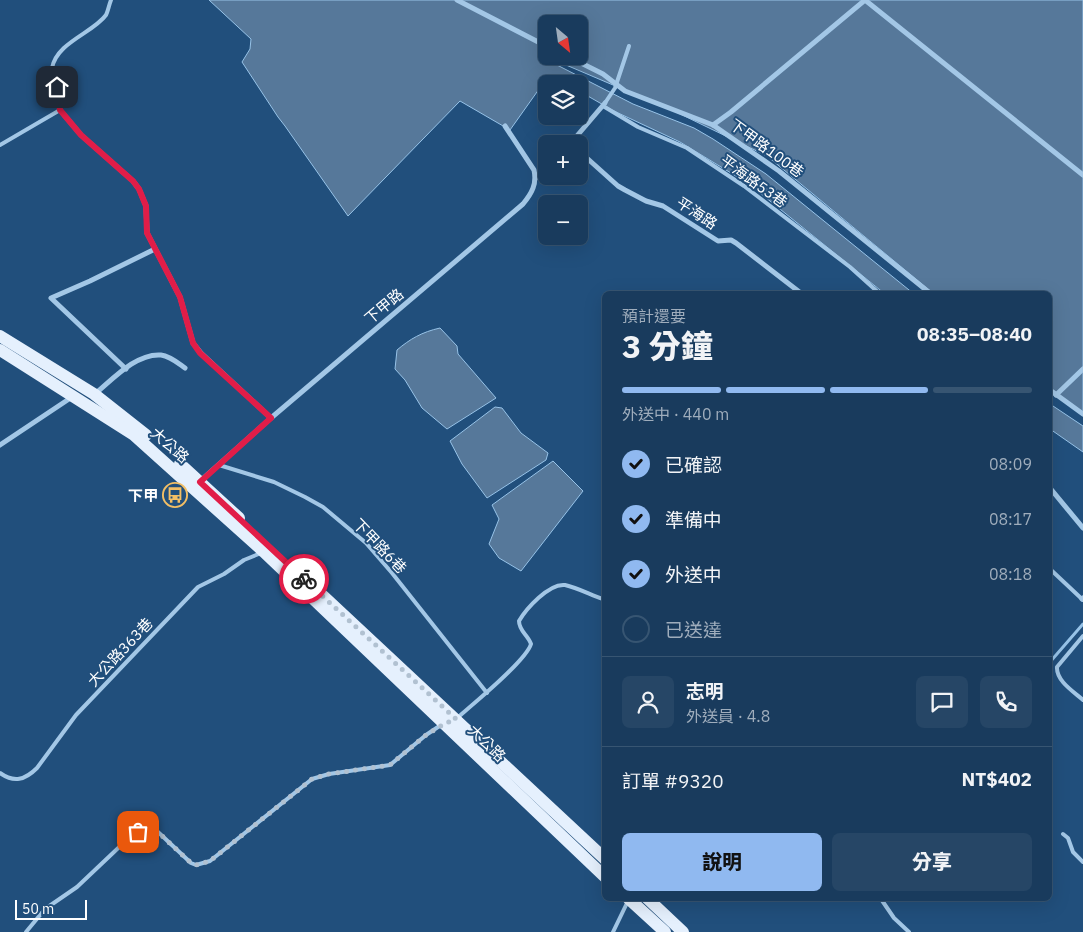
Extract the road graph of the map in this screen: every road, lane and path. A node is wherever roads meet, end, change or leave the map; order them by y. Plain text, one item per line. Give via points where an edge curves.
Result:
1 (111, 0) edge
2 (457, 0) edge
3 (538, 42) edge
4 (629, 46) dead end
5 (585, 65) edge
6 (615, 86) junction
7 (604, 105) junction
8 (60, 110) junction
9 (714, 125) junction
10 (505, 126) dead end
11 (579, 135) edge
12 (0, 146) edge
13 (588, 159) edge
14 (1083, 176) edge
15 (536, 178) joint
16 (156, 249) junction
17 (798, 291) edge
18 (877, 291) edge
19 (927, 291) edge
20 (0, 336) edge
21 (0, 350) edge
22 (185, 368) dead end
23 (126, 369) junction
24 (1083, 369) edge
25 (1052, 392) edge
26 (94, 394) junction
27 (1056, 395) junction
28 (73, 397) junction
29 (1083, 414) edge
30 (271, 418) junction
31 (0, 445) edge
32 (219, 465) junction
33 (196, 484) junction
34 (1052, 490) edge
35 (1083, 528) edge
36 (267, 549) junction
37 (1052, 571) edge
38 (602, 599) edge
39 (1083, 599) edge
40 (1083, 636) edge
41 (487, 692) junction
42 (1083, 700) edge
43 (456, 719) junction
44 (444, 724) junction
45 (0, 773) edge
46 (1063, 834) dead end
47 (602, 856) edge
48 (1083, 862) edge
49 (602, 874) edge
50 (628, 901) edge
51 (631, 901) edge
52 (650, 901) edge
53 (882, 901) edge
54 (26, 932) edge
55 (613, 932) edge
56 (665, 932) edge
57 (683, 932) edge
58 (909, 932) edge

1 - 8 lane via 104,17 70,41 53,63
2 - 3 street
4 - 6 lane
5 - 6 street, 下甲路100巷 via 603,74
6 - 7 lane
6 - 9 street, 下甲路100巷
7 - 11 street
7 - 18 lane, 平海路53巷 via 638,127 687,148 727,175 850,267
8 - 12 lane
8 - 16 street via 81,135 139,189 146,206 147,233
9 - 14 street via 865,0
9 - 19 street, 下甲路100巷 via 779,171
10 - 15 street
13 - 17 street, 平海路 via 618,186 663,206 718,241 736,243
15 - 30 street, 下甲路 via 530,196 523,204
16 - 23 street via 51,298
16 - 30 street via 180,297 193,343
20 - 26 main road, 大公路
21 - 28 main road, 大公路
22 - 23 street via 161,355 147,357
23 - 26 street
24 - 27 street
25 - 27 street
26 - 33 main road, 大公路 via 131,423
27 - 29 street
28 - 31 street
28 - 33 main road, 大公路 via 134,435
30 - 32 street, 下甲路
32 - 33 street, 下甲路
32 - 41 lane, 下甲路6巷 via 274,482 305,497 323,507 366,543
33 - 36 main road, 大公路
34 - 35 street
36 - 43 main road, 大公路
36 - 44 main road, 大公路
36 - 45 lane, 大公路363巷 via 198,587 76,715 31,774 13,780
37 - 39 lane
38 - 41 lane via 564,585 542,595 519,621 530,648
40 - 42 lane via 1060,662 1056,672
41 - 43 lane
43 - 44 lane
43 - 47 main road, 大公路
44 - 49 main road, 大公路
44 - 54 lane via 390,765 312,779 210,861 196,865 191,863 158,832 138,832 123,842 77,887 45,909
46 - 48 lane
50 - 55 lane
51 - 56 main road
52 - 57 main road
53 - 58 lane

